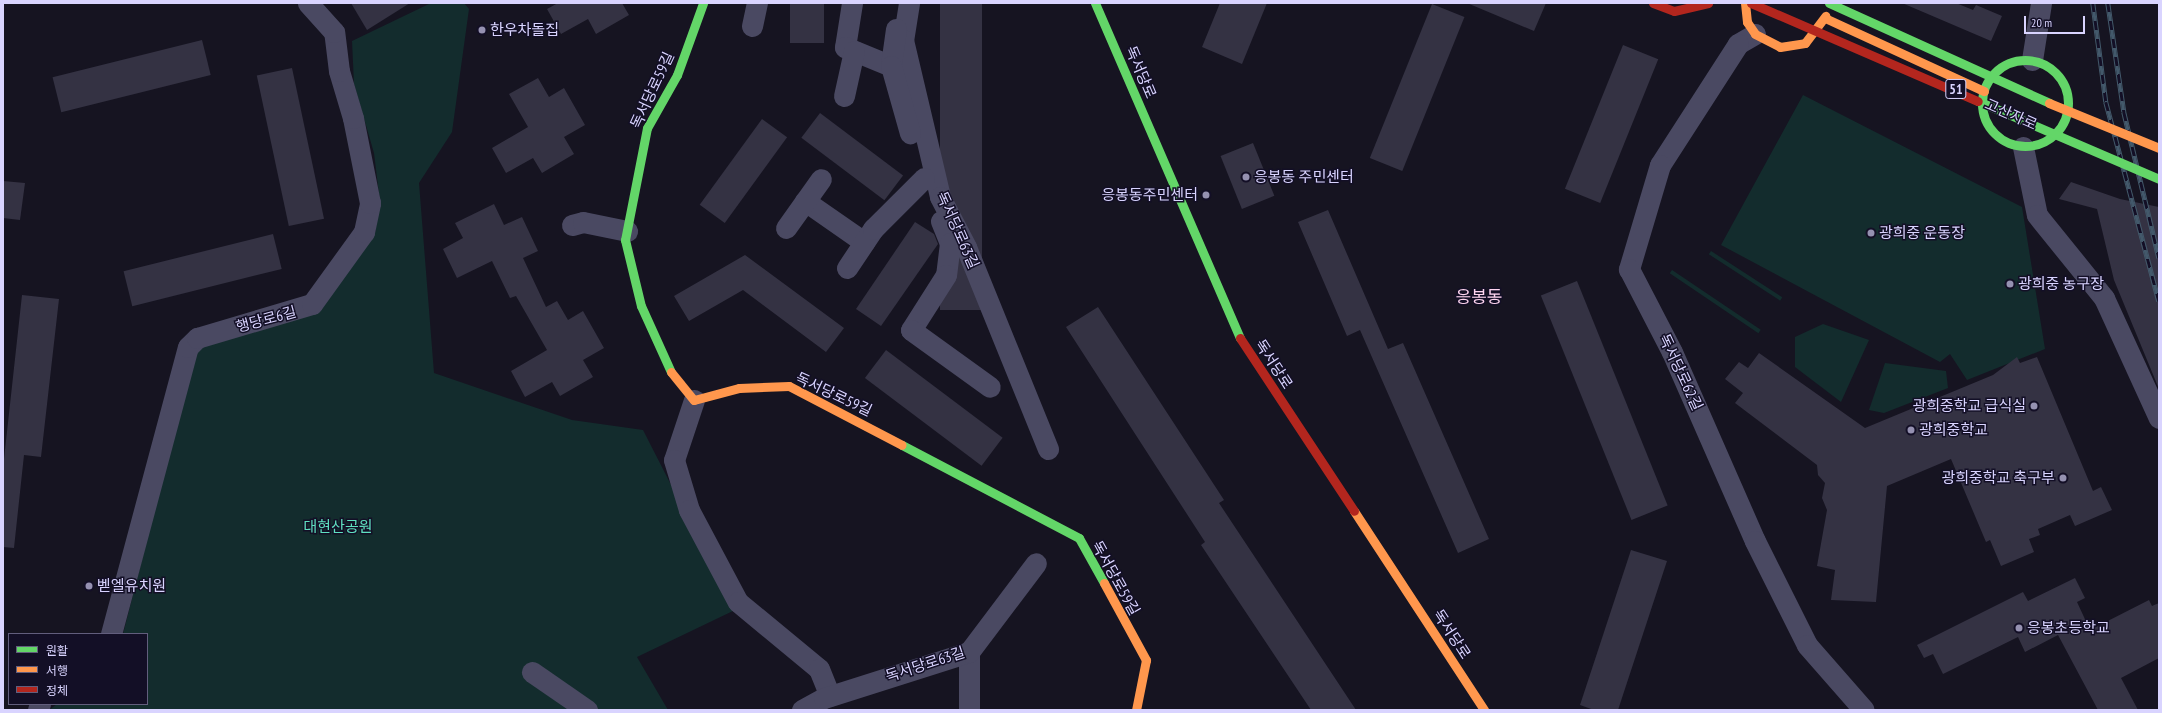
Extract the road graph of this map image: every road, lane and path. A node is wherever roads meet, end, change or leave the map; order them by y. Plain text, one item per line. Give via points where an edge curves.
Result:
1 (308, 3) edge
2 (703, 3) edge
3 (757, 3) edge
4 (852, 3) edge
5 (900, 3) edge
6 (909, 3) edge
7 (1095, 3) edge
8 (1653, 3) edge
9 (1708, 3) edge
10 (1745, 3) edge
11 (1751, 3) edge
12 (1827, 3) edge
13 (2041, 3) edge
14 (1824, 18) junction
15 (752, 26) dead end
16 (1755, 34) junction
17 (854, 51) junction
18 (2032, 60) junction
19 (890, 66) junction
20 (1984, 91) junction
21 (844, 96) dead end
22 (2024, 147) junction
23 (2159, 148) edge
24 (924, 178) junction
25 (2159, 178) edge
26 (821, 179) dead end
27 (805, 201) junction
28 (572, 225) dead end
29 (786, 228) dead end
30 (627, 231) junction
31 (864, 242) junction
32 (847, 268) dead end
33 (990, 387) dead end
34 (694, 400) junction
35 (2159, 418) edge
36 (1048, 449) dead end
37 (1036, 563) dead end
38 (111, 633) edge
39 (969, 652) junction
40 (532, 672) dead end
41 (830, 696) junction
42 (587, 710) edge
43 (802, 710) edge
44 (969, 710) edge
45 (1136, 710) edge
46 (1484, 710) edge
47 (1864, 710) edge

1 - 38 street, 행당로6길 via 334,32 339,71 355,126 370,203 364,232 312,304 197,338 188,347
2 - 30 main road, 독서당로59길 via 677,75 647,128
3 - 15 street
4 - 17 street via 845,47
5 - 19 street
6 - 36 street, 독서당로63길 via 904,40 940,197 966,247
7 - 46 main road, 독서당로 via 1237,333
8 - 9 main road via 1674,11
10 - 16 main road via 1747,22
11 - 25 main road, 고산자로 / 51, bridge
12 - 14 main road
12 - 23 main road, 고산자로 / 51, bridge via 2031,95
13 - 18 street
14 - 16 main road via 1815,34 1794,47 1780,47
14 - 20 main road
16 - 47 street, 독서당로62길 via 1738,44 1660,165 1629,269 1675,359 1755,541 1807,644
17 - 19 street
17 - 21 street
18 - 20 main road via 2005,64 1994,72
18 - 22 main road via 2056,72 2064,83 2068,112 2052,138
19 - 24 street
20 - 22 main road via 1982,111 1987,124 1996,136
22 - 35 street, 고산자로 via 2037,215 2104,298
24 - 31 street
24 - 33 street via 950,243 946,275 911,330
26 - 27 street
27 - 29 street
27 - 31 street
28 - 30 street via 583,222
30 - 34 main road, 독서당로59길 via 625,240 641,306 672,375
31 - 32 street
34 - 41 street via 674,460 689,510 738,602 819,669
34 - 45 main road, 독서당로59길 via 739,388 789,386 1079,538 1146,660
37 - 39 street, 독서당로63길
39 - 41 street, 독서당로63길
39 - 44 street
40 - 42 street
41 - 43 street, 독서당로63길

